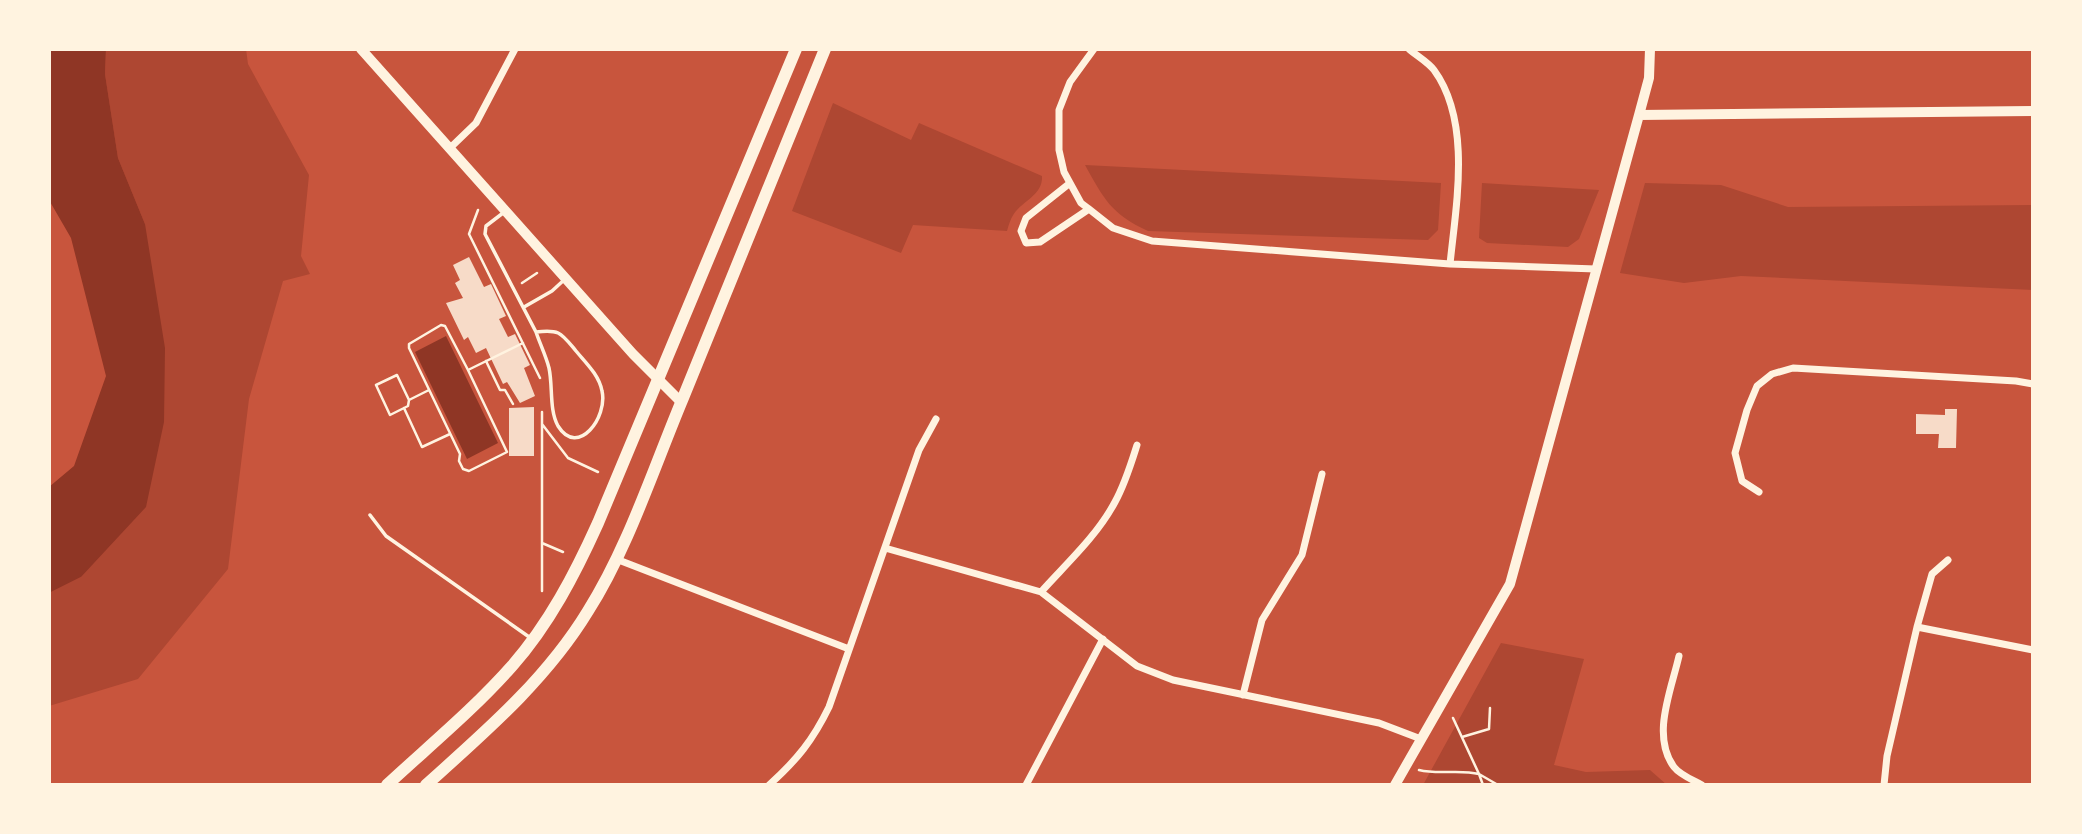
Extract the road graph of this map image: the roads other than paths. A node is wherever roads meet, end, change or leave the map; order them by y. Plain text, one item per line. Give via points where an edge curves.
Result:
1 (361, 49) edge
2 (515, 49) edge
3 (796, 49) edge
4 (825, 49) edge
5 (1094, 49) edge
6 (1409, 49) edge
7 (1650, 49) edge
8 (2033, 111) edge
9 (1639, 115) junction
10 (449, 149) junction
11 (1070, 183) junction
12 (1089, 209) junction
13 (504, 211) junction
14 (1450, 264) junction
15 (1596, 269) junction
16 (565, 279) junction
17 (524, 307) junction
18 (536, 332) junction
19 (658, 379) junction
20 (2033, 384) edge
21 (681, 402) junction
22 (936, 419) dead end
23 (1137, 445) dead end
24 (1322, 474) dead end
25 (1759, 492) dead end
26 (370, 515) dead end
27 (885, 548) junction
28 (616, 559) junction
29 (1948, 561) dead end
30 (1041, 592) junction
31 (1917, 627) junction
32 (1103, 639) junction
33 (532, 640) junction
34 (849, 649) junction
35 (2033, 650) edge
36 (1679, 656) dead end
37 (1242, 695) junction
38 (1421, 739) junction
39 (389, 784) edge
40 (426, 785) edge
41 (769, 785) edge
42 (1026, 785) edge
43 (1395, 785) edge
44 (1702, 785) edge
45 (1884, 785) edge

1 - 10 main road
2 - 10 street via 476,123
3 - 19 main road
4 - 21 main road
5 - 11 street via 1070,82 1059,110 1059,149
6 - 14 street via 1433,70 1451,106 1460,164
7 - 9 street
8 - 9 street
9 - 15 street
10 - 13 main road
11 - 12 street
11 - 12 street via 1026,218 1021,231 1026,243 1040,242
12 - 14 street via 1113,228 1152,242
13 - 16 main road
13 - 17 lane via 486,226 485,234
14 - 15 street
15 - 38 street via 1510,584
16 - 17 lane
16 - 19 main road
17 - 18 lane
18 - 18 lane via 562,334 599,381 604,404 601,415 582,436 565,434 555,419 549,367
19 - 21 main road
19 - 33 main road via 578,567
20 - 25 street via 1793,368 1772,374 1757,386 1735,453 1742,481
21 - 28 main road
22 - 27 street via 919,450
23 - 30 street via 1115,503
24 - 37 street via 1302,555 1262,620
26 - 33 lane via 386,536
27 - 30 street
27 - 34 street
28 - 34 street
28 - 40 main road via 588,612 543,674
29 - 31 street via 1932,575
30 - 32 street
31 - 35 street
31 - 45 street
32 - 37 street via 1153,674
32 - 42 street
33 - 39 main road via 482,697
34 - 41 street via 816,732 796,761
36 - 44 street via 1663,723 1664,749 1675,770
37 - 38 street via 1379,723
38 - 43 street

